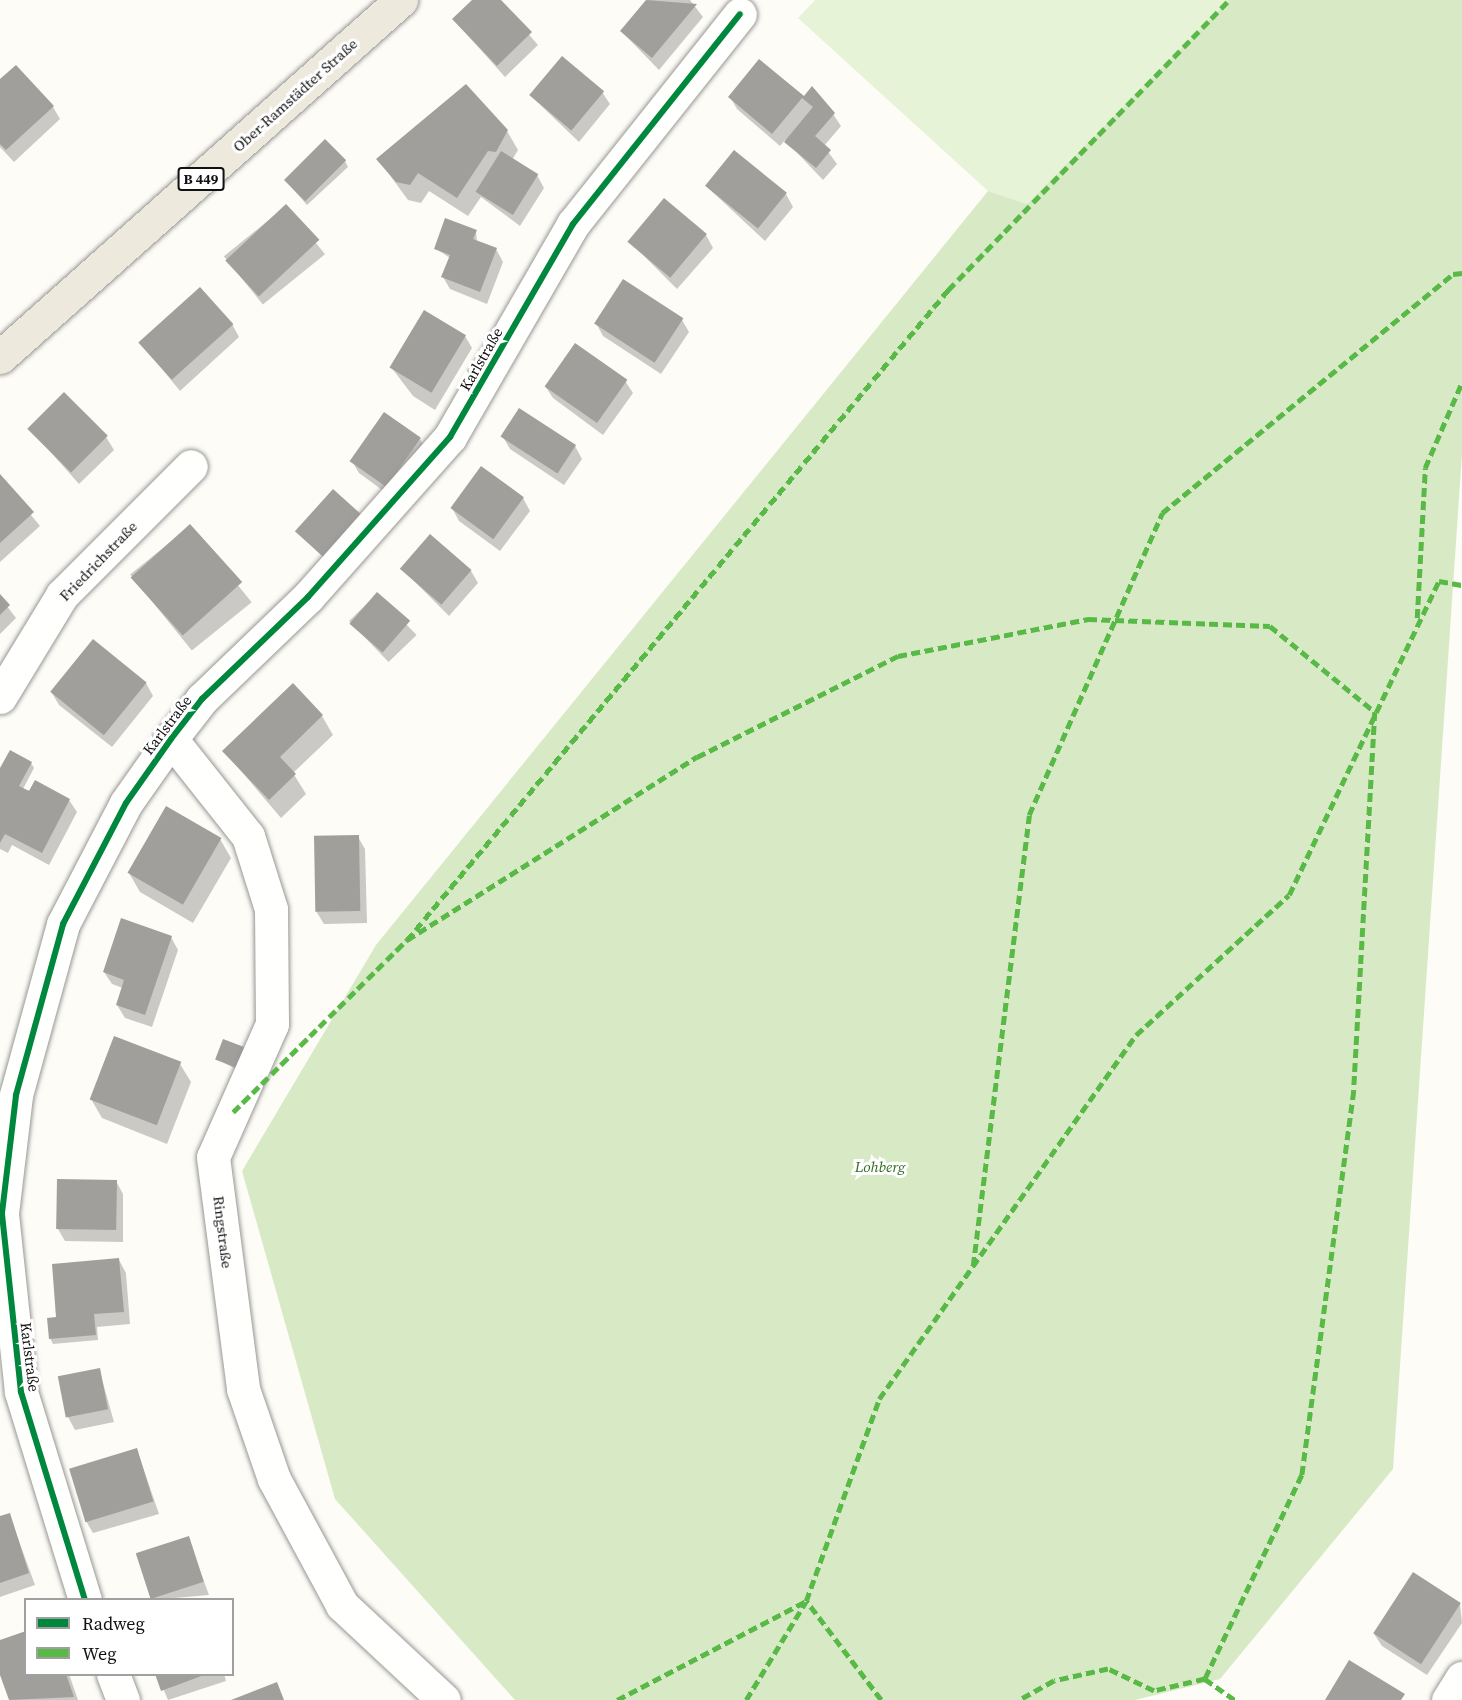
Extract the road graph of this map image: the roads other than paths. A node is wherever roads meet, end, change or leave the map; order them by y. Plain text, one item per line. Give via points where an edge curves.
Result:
1 (401, 0) edge
2 (740, 14) dead end
3 (0, 357) edge
4 (191, 466) dead end
5 (0, 697) edge
6 (171, 740) junction
7 (85, 1598) edge
8 (114, 1676) edge
9 (1462, 1678) edge
10 (123, 1700) edge
11 (444, 1700) edge
12 (1448, 1700) edge

1 - 3 main road, Ober-Ramstädter Straße / B 449
2 - 6 street, Karlstraße via 573,224 450,437 308,597 202,699
4 - 5 street, Friedrichstraße via 62,595
6 - 7 street, Karlstraße via 126,803 63,924 16,1095 2,1213 21,1392
6 - 11 street, Ringstraße via 248,836 271,909 272,1024 213,1157 243,1389 274,1479 342,1605
8 - 10 street
9 - 12 street

